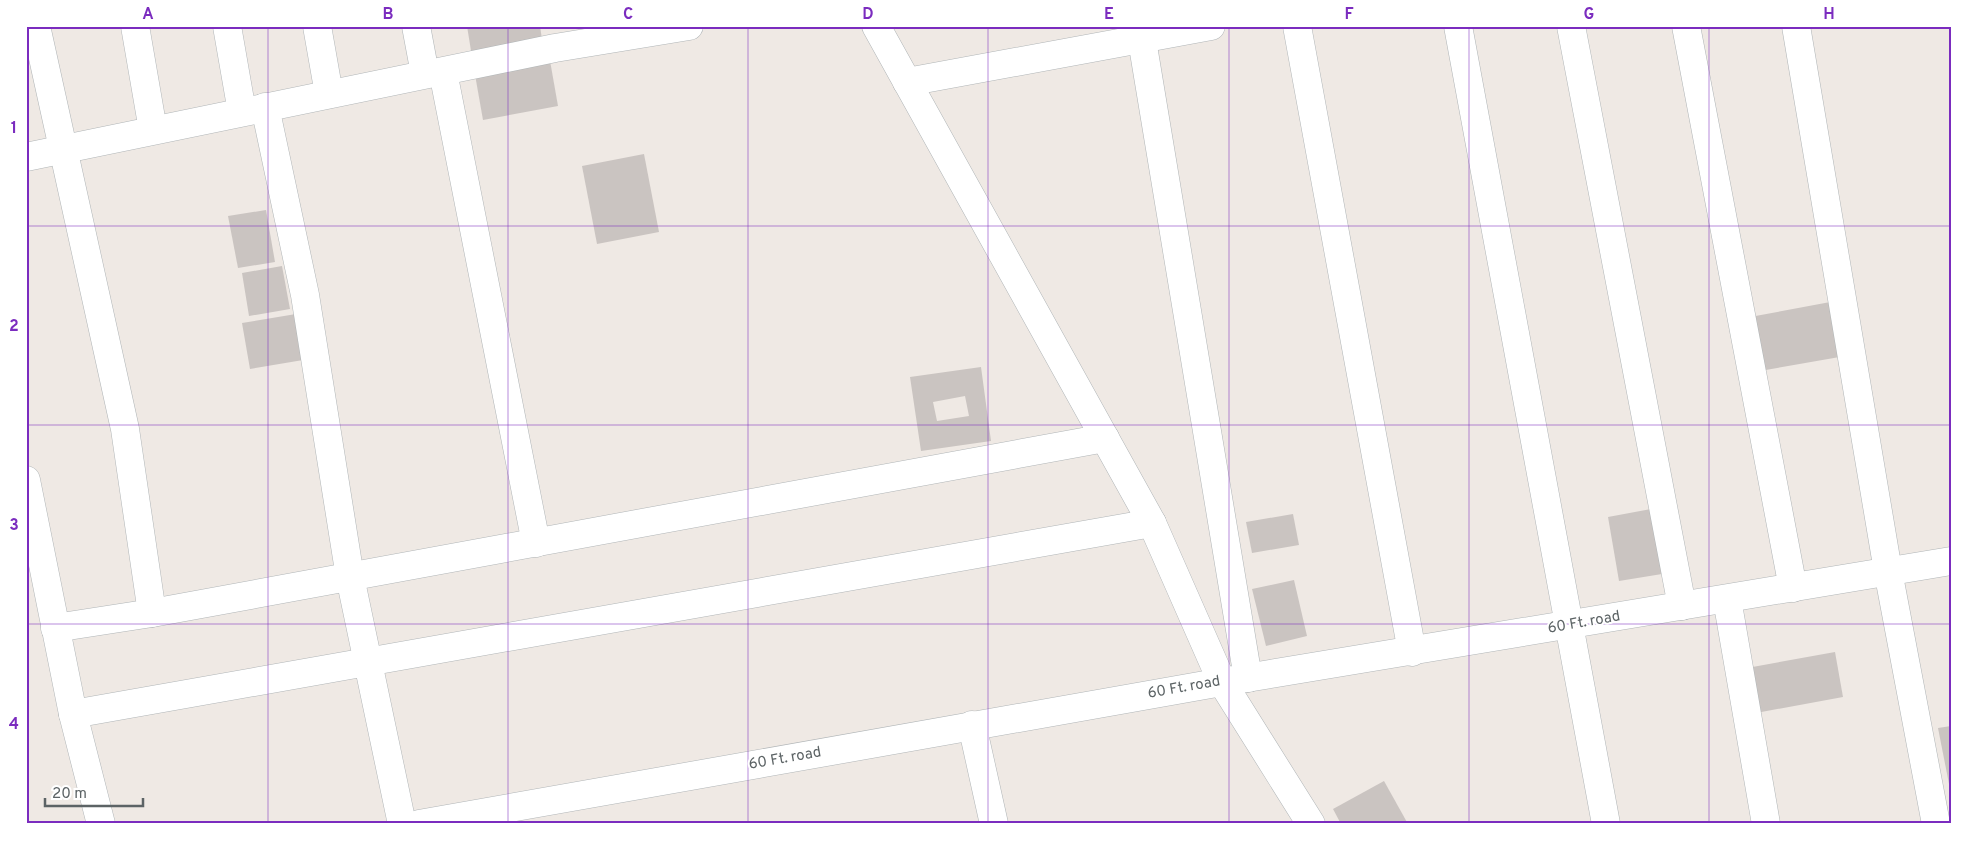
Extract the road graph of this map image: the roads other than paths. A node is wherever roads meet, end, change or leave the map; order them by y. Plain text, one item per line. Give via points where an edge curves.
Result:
1 (36, 26) edge
2 (135, 26) edge
3 (227, 26) edge
4 (317, 26) edge
5 (416, 26) edge
6 (876, 26) edge
7 (1210, 26) edge
8 (1297, 26) edge
9 (1458, 26) edge
10 (1571, 26) edge
11 (1686, 26) edge
12 (1796, 26) edge
13 (672, 28) edge
14 (552, 37) edge
15 (1142, 40) junction
16 (434, 73) junction
17 (907, 82) junction
18 (330, 94) junction
19 (254, 109) junction
20 (153, 130) junction
21 (63, 149) junction
22 (26, 157) edge
23 (1105, 438) junction
24 (26, 480) edge
25 (1152, 523) junction
26 (536, 543) junction
27 (1951, 561) edge
28 (1888, 571) junction
29 (350, 577) junction
30 (1793, 588) junction
31 (1727, 599) junction
32 (1682, 606) junction
33 (152, 613) junction
34 (1570, 625) junction
35 (55, 628) junction
36 (1412, 652) junction
37 (370, 662) junction
38 (1235, 680) junction
39 (73, 714) junction
40 (972, 725) junction
41 (460, 820) edge
42 (101, 824) edge
43 (402, 824) edge
44 (419, 824) edge
45 (994, 824) edge
46 (1312, 824) edge
47 (1606, 824) edge
48 (1766, 824) edge
49 (1936, 824) edge

1 - 21 street
2 - 20 street
3 - 19 street
4 - 18 street
5 - 16 street
6 - 17 street
7 - 15 street
8 - 36 street
9 - 34 street
10 - 32 street
11 - 30 street
12 - 28 street
13 - 14 street
14 - 16 street
15 - 17 street
15 - 38 street
16 - 18 street
16 - 26 street
17 - 23 street
18 - 19 street
19 - 20 street
19 - 29 street via 305,295
20 - 21 street
21 - 22 street
21 - 33 street via 125,429
23 - 25 street
23 - 26 street
24 - 35 street
25 - 37 street
25 - 38 street
26 - 29 street
27 - 28 street, 60 Ft. road
28 - 30 street, 60 Ft. road
28 - 49 street
29 - 33 street
29 - 37 street
30 - 31 street, 60 Ft. road
31 - 32 street, 60 Ft. road
31 - 48 street
32 - 34 street, 60 Ft. road
33 - 35 street
34 - 36 street, 60 Ft. road
34 - 47 street
35 - 39 street
36 - 38 street, 60 Ft. road
37 - 39 street
37 - 43 street
38 - 40 street, 60 Ft. road
38 - 46 street
39 - 42 street
40 - 41 street, 60 Ft. road
40 - 45 street
41 - 44 street, 60 Ft. road

